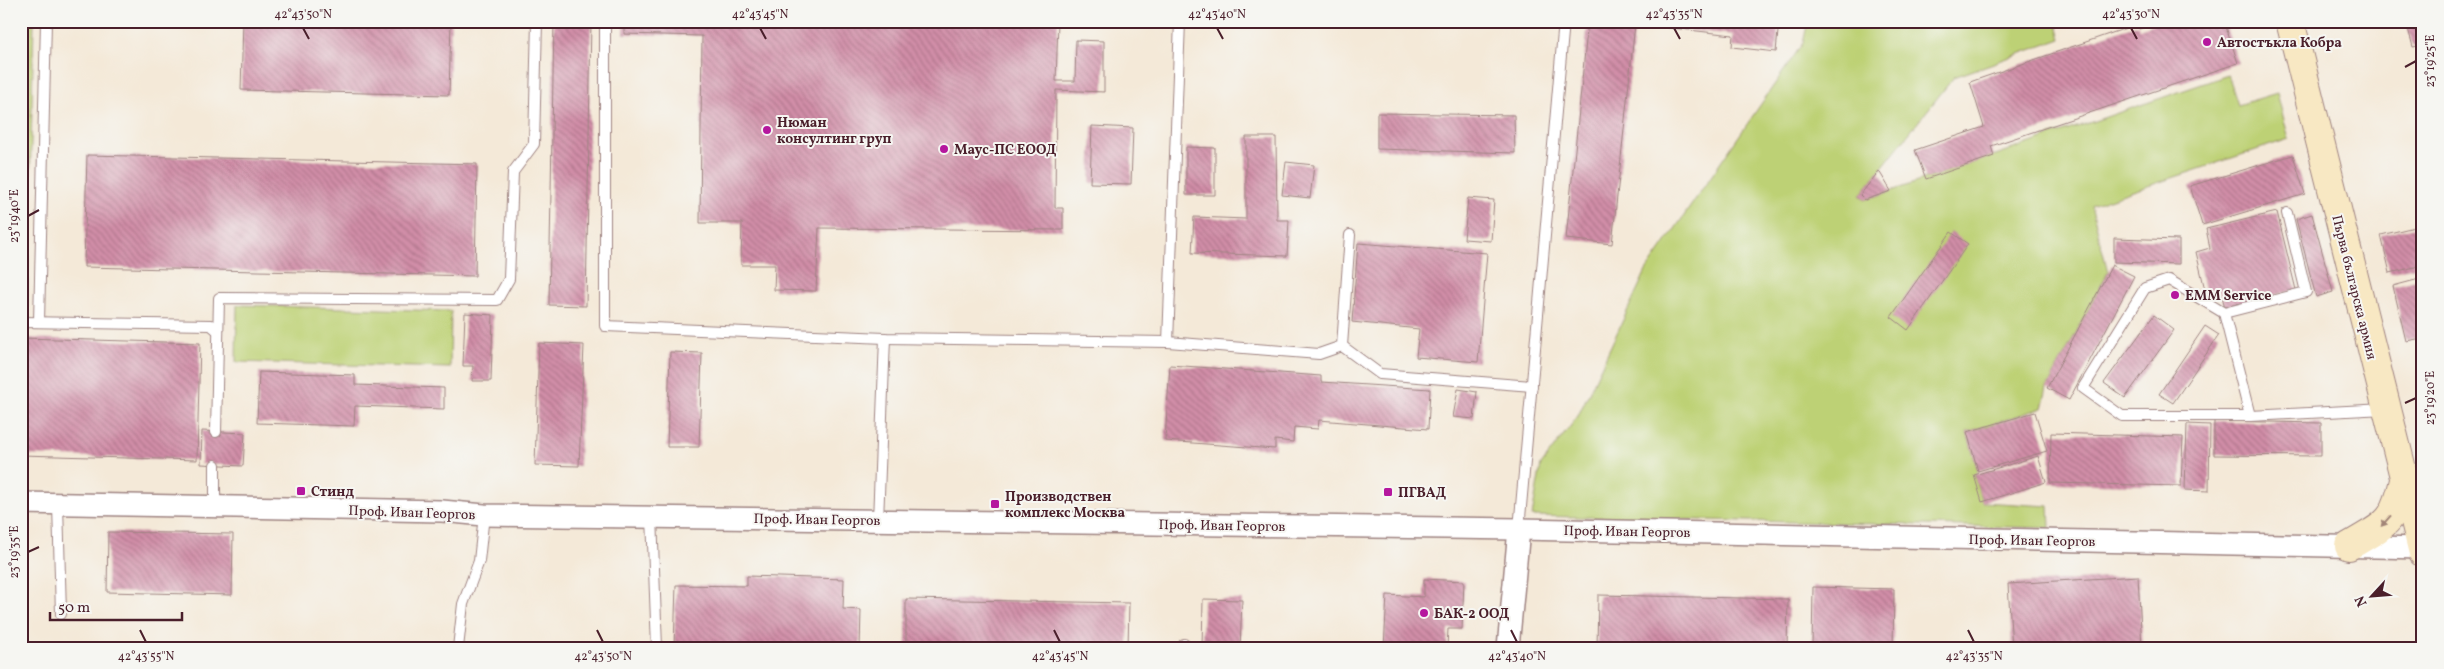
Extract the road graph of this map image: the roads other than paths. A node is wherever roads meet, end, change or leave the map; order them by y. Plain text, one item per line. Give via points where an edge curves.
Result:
1 (46, 21) edge
2 (537, 21) edge
3 (605, 21) edge
4 (1180, 21) edge
5 (1564, 21) edge
6 (2290, 21) edge
7 (2287, 213) dead end
8 (1350, 235) dead end
9 (2224, 313) junction
10 (21, 322) edge
11 (40, 322) junction
12 (218, 331) junction
13 (885, 338) junction
14 (1168, 342) junction
15 (1342, 346) junction
16 (1532, 386) junction
17 (2386, 409) junction
18 (2250, 416) junction
19 (216, 432) dead end
20 (215, 464) dead end
21 (2404, 480) junction
22 (21, 503) edge
23 (58, 504) junction
24 (215, 507) junction
25 (484, 514) junction
26 (652, 516) junction
27 (878, 521) junction
28 (1519, 529) junction
29 (2349, 546) junction
30 (2422, 549) edge
31 (61, 614) dead end
32 (458, 648) edge
33 (657, 648) edge
34 (1508, 648) edge

1 - 11 lane
2 - 12 lane via 534,144 513,172 508,279 497,300 219,298
3 - 13 lane via 605,326
4 - 14 lane
5 - 16 lane
6 - 17 street, Първа българска армия
7 - 9 lane via 2306,292
8 - 15 lane
9 - 18 lane
9 - 18 lane via 2169,280 2145,288 2083,388 2122,416
10 - 11 lane
11 - 12 lane via 211,325
12 - 19 lane
13 - 14 lane
13 - 27 lane
14 - 15 lane via 1319,354
15 - 16 lane via 1380,374
16 - 28 lane
17 - 18 lane
17 - 21 street, Първа българска армия
20 - 24 lane
21 -> 29 street via 2398,506 2385,525
21 - 30 street, Първа българска армия
22 - 23 street, Проф. Иван Георгов
23 - 24 street, Проф. Иван Георгов
23 - 31 lane
24 - 25 street, Проф. Иван Георгов
25 - 26 street, Проф. Иван Георгов
25 - 32 lane via 479,561 462,604
26 - 27 street, Проф. Иван Георгов
26 - 33 lane
27 - 28 street, Проф. Иван Георгов
28 - 29 street, Проф. Иван Георгов
28 - 34 street
29 - 30 street, Проф. Иван Георгов

